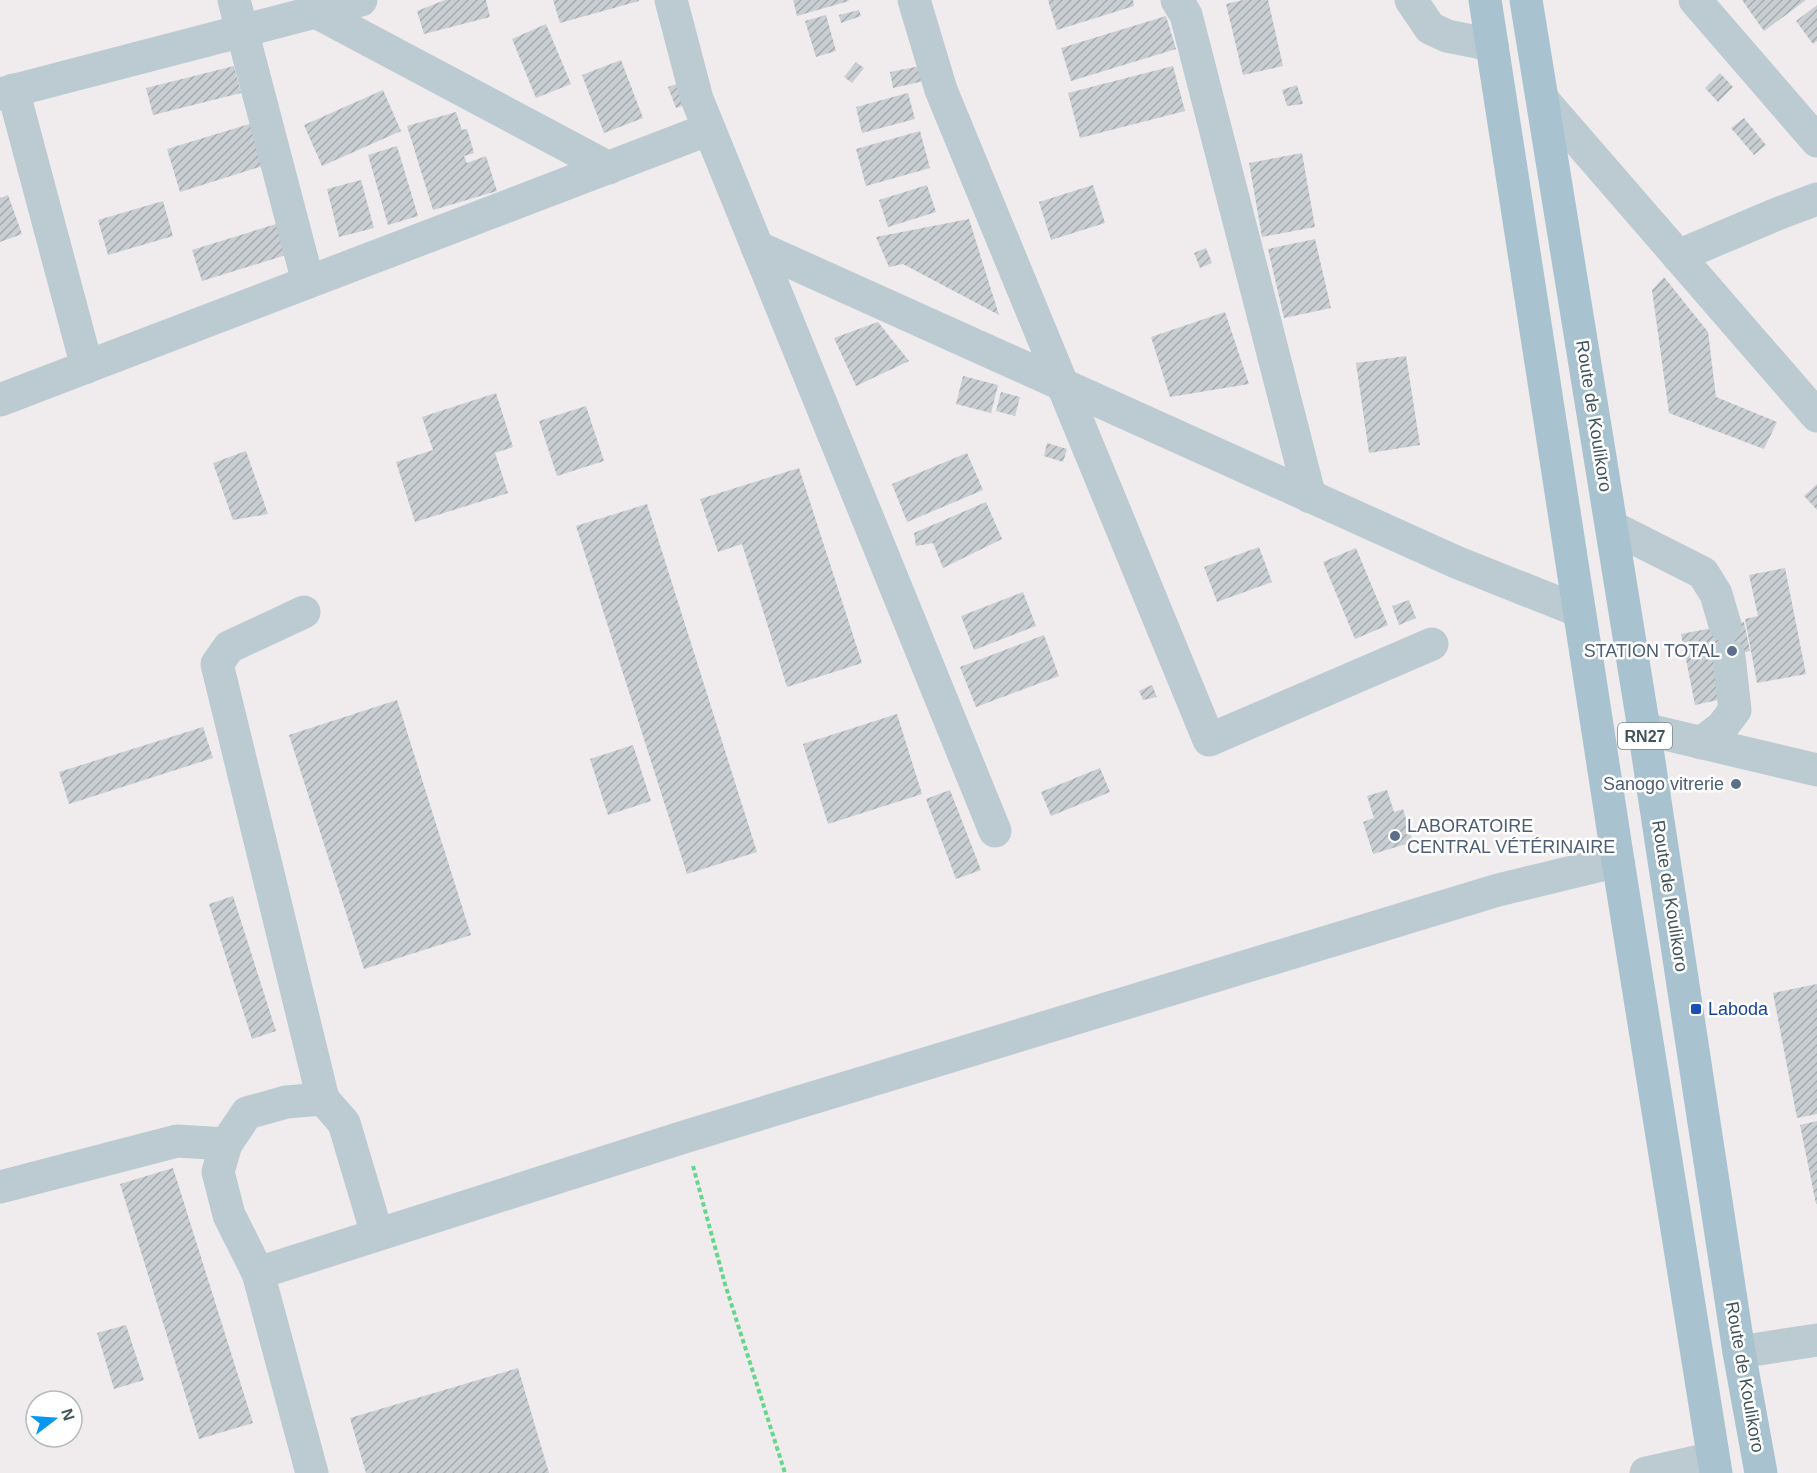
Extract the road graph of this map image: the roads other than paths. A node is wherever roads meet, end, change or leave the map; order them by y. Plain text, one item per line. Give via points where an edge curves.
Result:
1 (361, 0) edge
2 (671, 0) edge
3 (914, 0) edge
4 (1177, 0) edge
5 (1411, 0) edge
6 (1485, 0) edge
7 (1526, 0) edge
8 (1695, 0) edge
9 (316, 12) junction
10 (238, 15) edge
11 (1492, 45) junction
12 (7, 92) edge
13 (1543, 100) junction
14 (710, 129) junction
15 (1817, 141) edge
16 (609, 168) junction
17 (1813, 200) edge
18 (757, 247) junction
19 (1678, 256) junction
20 (308, 282) junction
21 (87, 367) junction
22 (1062, 384) junction
23 (0, 400) edge
24 (1817, 416) edge
25 (1310, 497) junction
26 (1612, 527) junction
27 (1579, 611) junction
28 (304, 612) dead end
29 (1432, 644) dead end
30 (1644, 729) junction
31 (1701, 742) junction
32 (1817, 770) edge
33 (995, 831) dead end
34 (1618, 861) junction
35 (323, 1099) junction
36 (226, 1144) junction
37 (0, 1187) edge
38 (377, 1234) junction
39 (258, 1273) junction
40 (1817, 1340) edge
41 (1739, 1352) junction
42 (1714, 1466) edge
43 (312, 1473) edge
44 (1646, 1473) edge
45 (1761, 1473) edge

1 - 9 street
2 - 14 street via 697,99
3 - 22 street via 942,90
4 - 25 street via 1186,15
5 - 11 street via 1430,28
6 - 11 main road, RN27
7 - 13 main road, Route de Koulikoro / RN27
8 - 15 street
9 - 10 street
9 - 16 street
10 - 12 street
10 - 20 street
11 - 27 main road, RN27
12 - 21 street
13 - 19 street
13 - 26 main road, Route de Koulikoro / RN27
14 - 16 street
14 - 18 street
16 - 20 street
17 - 19 street
18 - 22 street
18 - 33 street
19 - 24 street
20 - 21 street
21 - 23 street
22 - 25 street
22 - 29 street via 1209,740
25 - 27 street
26 - 30 main road, Route de Koulikoro / RN27
26 - 31 street via 1703,573 1716,594 1727,641 1734,710 1722,727
27 - 34 main road, RN27
28 - 35 street via 229,647 217,663
30 - 31 street
30 - 41 main road, Route de Koulikoro / RN27
31 - 32 street
34 - 38 street via 1498,890
34 - 42 main road, RN27
35 - 36 street via 286,1102 247,1113
35 - 38 street via 344,1123
36 - 37 street via 177,1141
36 - 39 street via 218,1172 229,1215
38 - 39 street
39 - 43 street
40 - 41 street
41 - 45 main road, Route de Koulikoro / RN27
42 - 44 street

